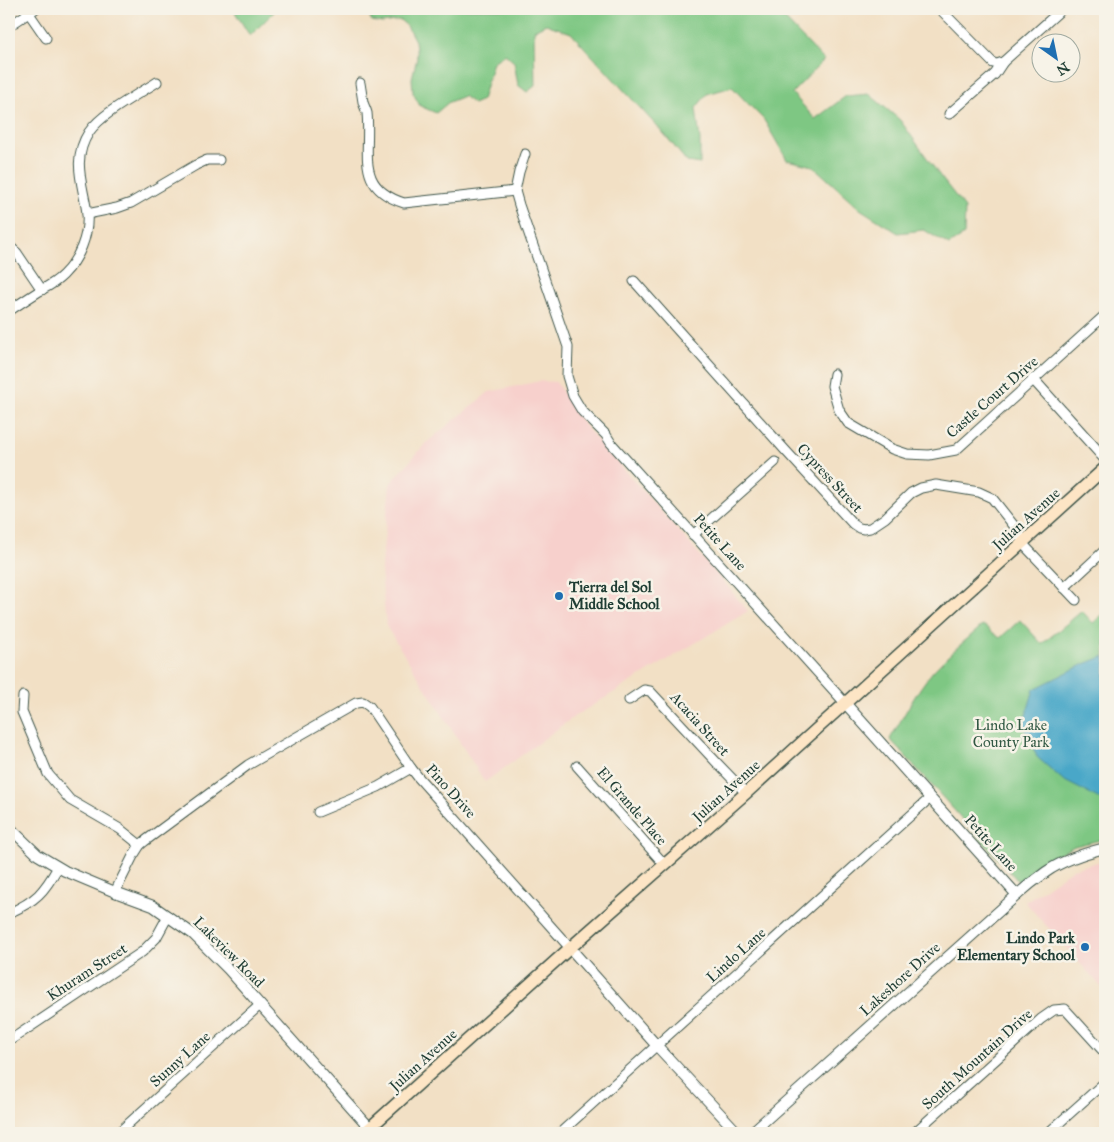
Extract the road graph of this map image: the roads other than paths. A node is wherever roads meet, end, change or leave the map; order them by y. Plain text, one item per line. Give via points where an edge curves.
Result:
1 (940, 9) edge
2 (1062, 9) edge
3 (30, 10) edge
4 (9, 26) edge
5 (46, 38) dead end
6 (1003, 62) junction
7 (156, 82) dead end
8 (360, 83) dead end
9 (950, 114) dead end
10 (525, 154) dead end
11 (219, 160) dead end
12 (515, 191) junction
13 (87, 214) junction
14 (9, 246) edge
15 (634, 282) dead end
16 (42, 290) junction
17 (9, 311) edge
18 (1105, 315) edge
19 (834, 374) dead end
20 (1033, 379) junction
21 (1105, 459) edge
22 (775, 462) dead end
23 (1105, 468) edge
24 (694, 535) junction
25 (1022, 543) junction
26 (1105, 550) edge
27 (1064, 588) junction
28 (1076, 600) dead end
29 (23, 696) dead end
30 (629, 700) dead end
31 (845, 703) junction
32 (578, 766) dead end
33 (410, 768) junction
34 (746, 793) junction
35 (930, 798) junction
36 (318, 812) dead end
37 (9, 827) edge
38 (140, 845) junction
39 (1105, 848) edge
40 (665, 865) junction
41 (58, 867) junction
42 (115, 892) junction
43 (1017, 895) junction
44 (9, 913) edge
45 (168, 916) junction
46 (570, 948) junction
47 (260, 1005) junction
48 (9, 1041) edge
49 (657, 1046) junction
50 (1105, 1053) edge
51 (1105, 1082) edge
52 (367, 1131) edge
53 (118, 1133) edge
54 (560, 1133) edge
55 (738, 1133) edge
56 (751, 1133) edge
57 (914, 1133) edge
58 (1048, 1133) edge

1 - 6 street via 993,63
2 - 6 street
3 - 4 street
3 - 5 street
6 - 9 street via 995,74
7 - 13 street via 105,116 86,137 79,170
8 - 12 street via 367,112 371,179 380,192 404,203
10 - 12 street
11 - 13 street via 207,160 196,165 131,203
12 - 24 street, Petite Lane via 568,347 567,376 573,396 582,411
13 - 16 street via 84,240 73,264
14 - 16 street
15 - 25 street, Cypress Street via 853,524 864,529 878,524 911,493 936,485 980,492 992,498 1019,532
16 - 17 street
18 - 20 street, Castle Court Drive
19 - 20 street, Castle Court Drive via 832,386 839,410 848,423 907,454 929,455 956,450
20 - 21 street
22 - 24 street
23 - 25 main road, Julian Avenue
24 - 31 street, Petite Lane
25 - 27 street, Cypress Street
25 - 31 main road, Julian Avenue
26 - 27 street
27 - 28 street, Cypress Street
29 - 38 street via 22,712 48,774 70,800 120,829
30 - 34 street, Acacia Street via 644,690 650,690
31 - 34 main road, Julian Avenue
31 - 35 street, Petite Lane
32 - 40 street, El Grande Place
33 - 36 street via 378,788
33 - 38 street, Pino Drive via 370,706 356,703 248,765
33 - 46 street, Pino Drive
34 - 40 main road, Julian Avenue
35 - 43 street, Petite Lane
35 - 49 street, Lindo Lane
37 - 41 street, Lakeview Road via 38,855
38 - 42 street, Pino Drive
39 - 43 street, Lakeshore Drive via 1046,871
40 - 46 main road, Julian Avenue
41 - 42 street, Lakeview Road
41 - 44 street via 36,898
42 - 45 street, Lakeview Road via 153,906
43 - 56 street, Lakeshore Drive
45 - 47 street, Lakeview Road via 205,944
45 - 48 street, Khuram Street via 156,938 142,952
46 - 49 street, Pino Drive
46 - 52 main road, Julian Avenue
47 - 52 street, Lakeview Road
47 - 53 street, Sunny Lane
49 - 54 street, Lindo Lane
49 - 55 street, Pino Drive
50 - 57 street, South Mountain Drive via 1065,1009 1054,1010
51 - 58 street

